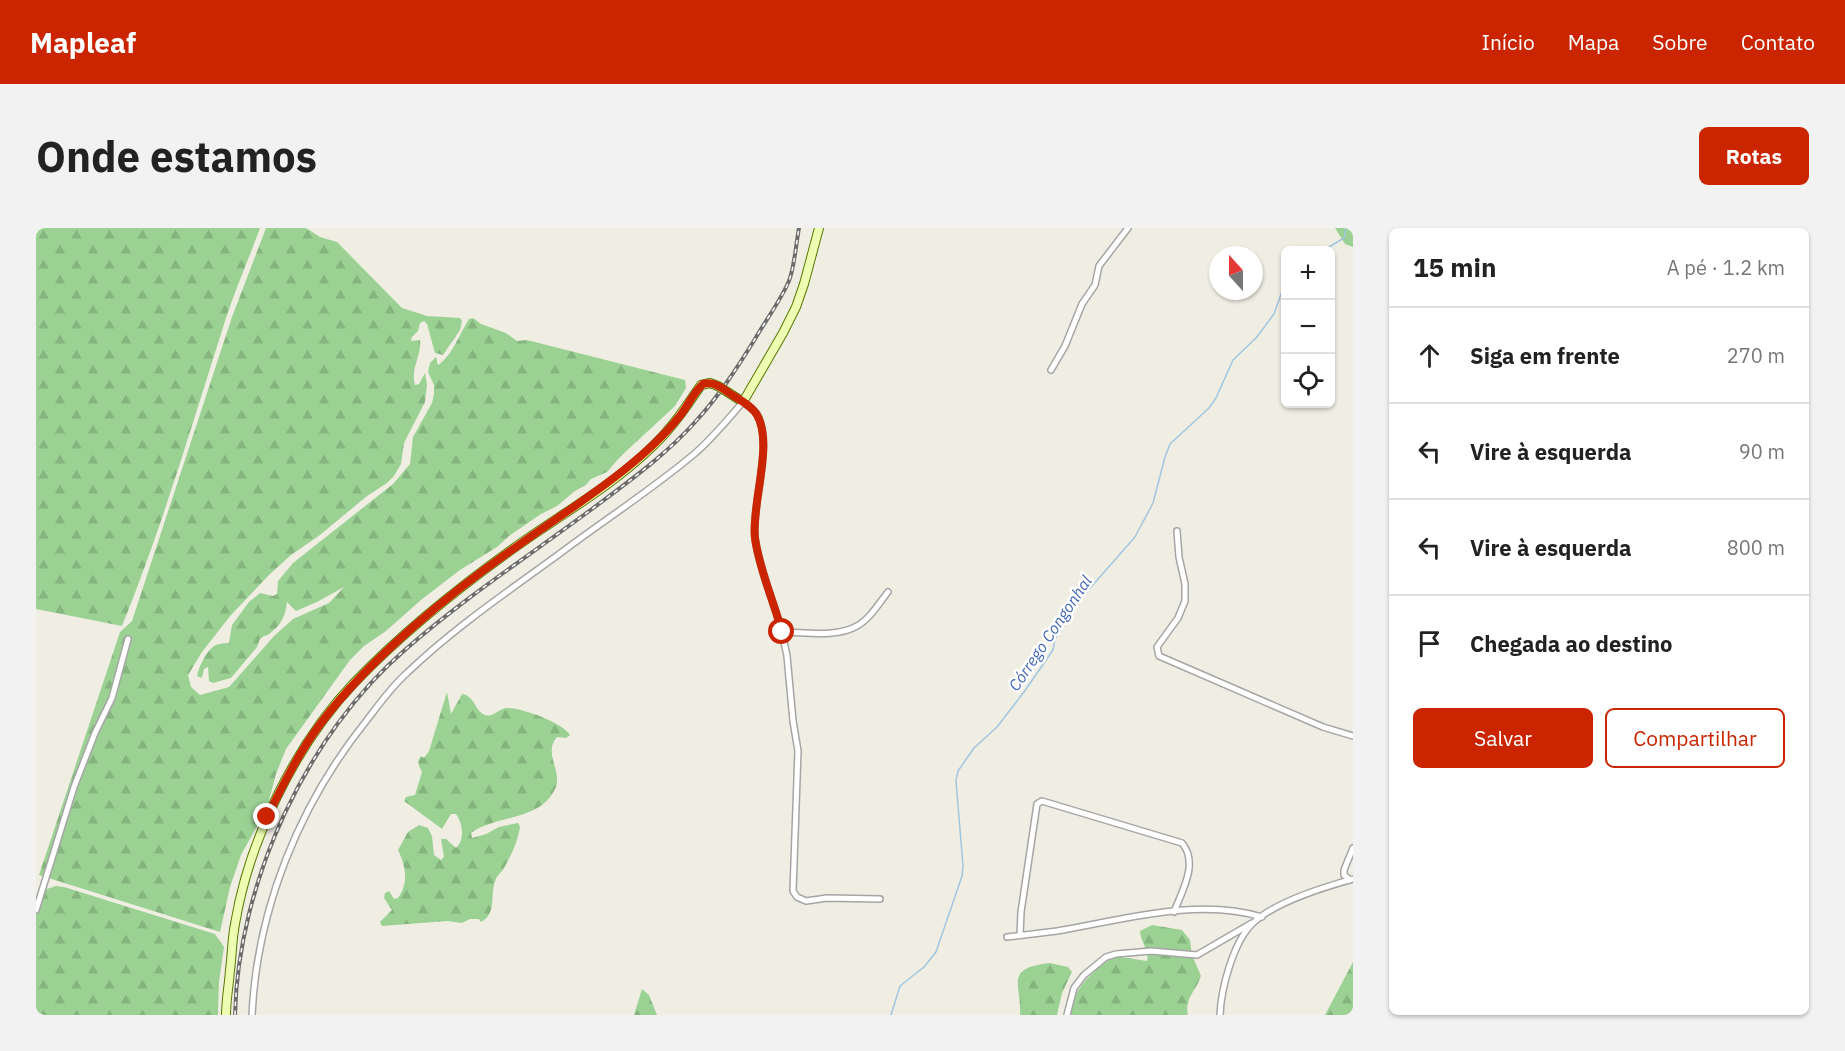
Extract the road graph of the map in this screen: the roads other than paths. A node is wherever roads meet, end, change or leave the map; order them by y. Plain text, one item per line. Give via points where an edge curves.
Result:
1 (819, 228) edge
2 (1128, 228) edge
3 (1051, 370) dead end
4 (743, 402) junction
5 (1177, 531) dead end
6 (888, 592) dead end
7 (782, 632) junction
8 (128, 639) dead end
9 (1353, 736) edge
10 (1353, 848) edge
11 (1351, 880) edge
12 (880, 899) dead end
13 (36, 910) edge
14 (1174, 912) junction
15 (1262, 917) junction
16 (1252, 923) junction
17 (1020, 935) junction
18 (1007, 937) dead end
19 (226, 1015) edge
20 (252, 1015) edge
21 (1067, 1015) edge
22 (1220, 1015) edge

1 - 4 street via 796,307
2 - 3 street via 1098,266 1095,285
4 - 7 street via 754,410 761,423 755,537
4 - 19 street, bridge via 718,386 701,385 653,446 584,501 468,583 354,683 320,724 291,770 250,865 235,924
4 - 20 street via 694,454 458,629 388,693 325,779 287,856 263,932
5 - 9 street via 1185,601 1178,618 1157,646 1159,656 1323,728
6 - 7 street via 856,627 831,632
7 - 12 street via 798,751 793,891 806,901
8 - 13 street via 112,698 83,764
10 - 11 street via 1344,870
11 - 15 street via 1309,892
14 - 15 street via 1240,910
14 - 17 street
14 - 17 street via 1190,864 1182,843 1042,801 1037,804
15 - 16 street
16 - 21 street via 1197,955 1151,951 1108,956 1077,983
16 - 22 street via 1233,957
17 - 18 street

